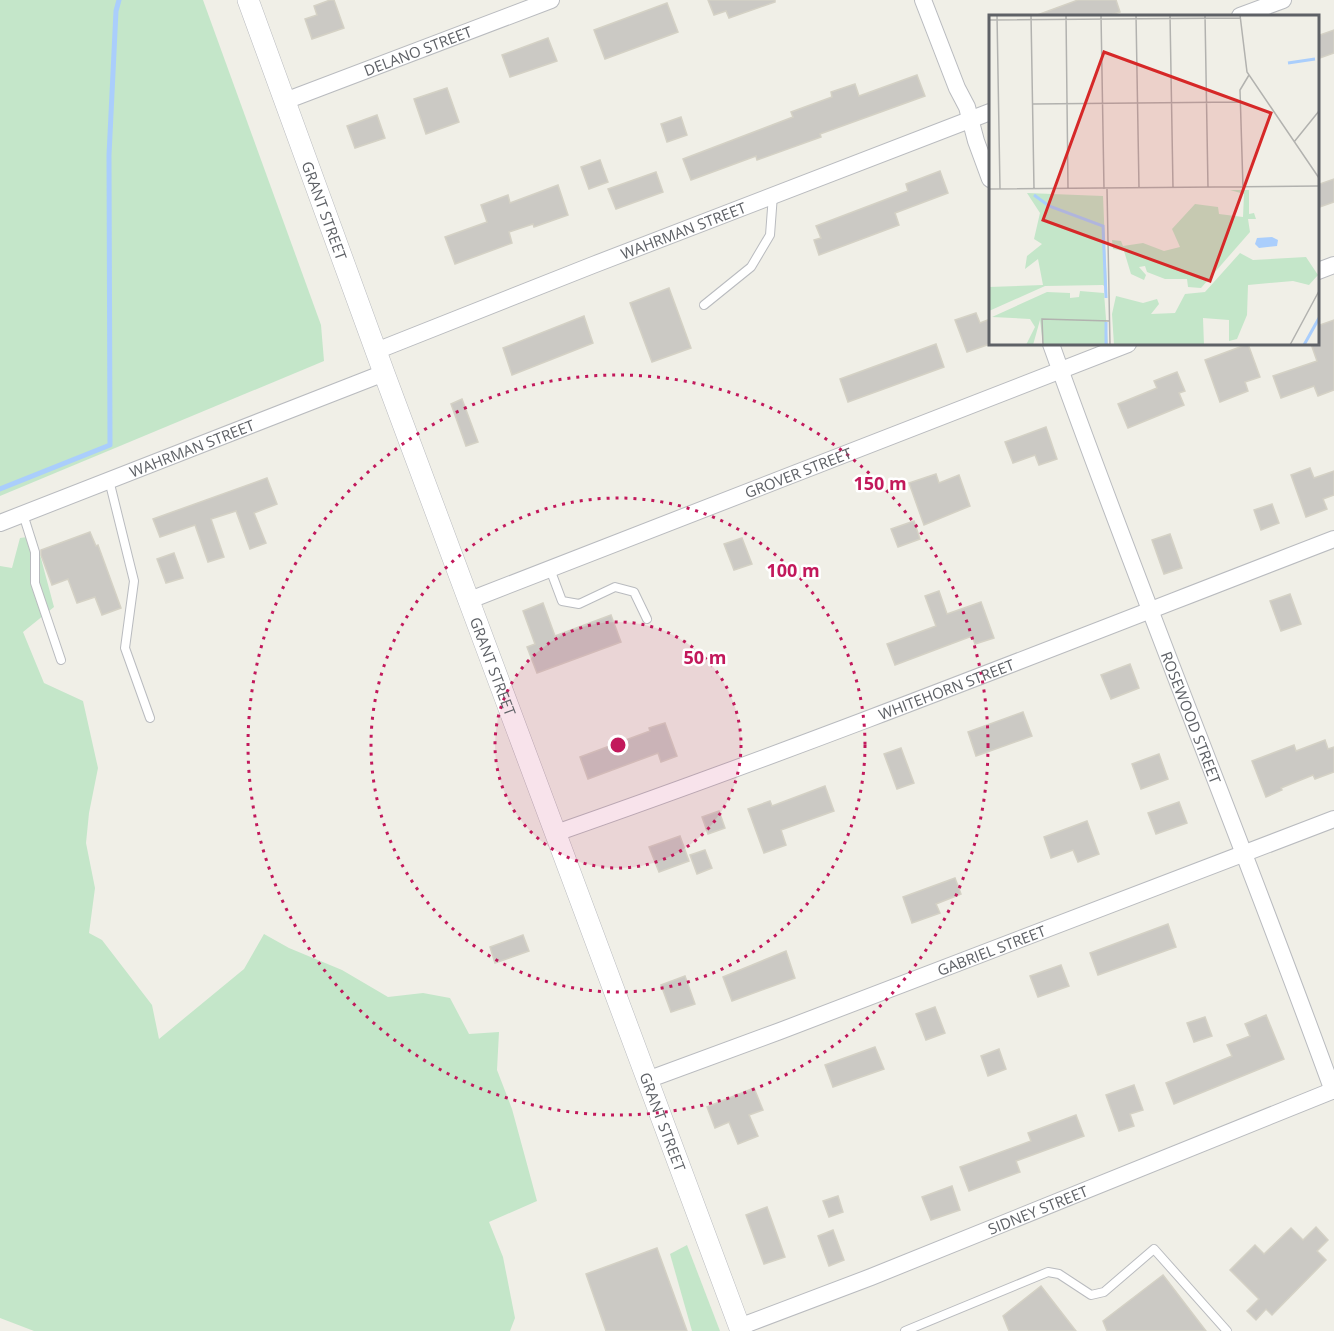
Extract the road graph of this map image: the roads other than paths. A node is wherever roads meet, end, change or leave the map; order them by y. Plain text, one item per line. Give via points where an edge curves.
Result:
1 (248, 0) edge
2 (551, 0) edge
3 (924, 0) edge
4 (1283, 0) edge
5 (1243, 15) edge
6 (285, 101) junction
7 (989, 112) edge
8 (970, 119) junction
9 (989, 176) edge
10 (773, 195) junction
11 (1334, 265) edge
12 (1319, 270) edge
13 (704, 305) dead end
14 (1050, 345) edge
15 (1125, 345) edge
16 (376, 351) junction
17 (1060, 369) junction
18 (384, 373) junction
19 (109, 480) junction
20 (23, 514) junction
21 (0, 523) edge
22 (1334, 539) edge
23 (549, 568) junction
24 (470, 600) junction
25 (1150, 610) junction
26 (647, 619) dead end
27 (61, 660) dead end
28 (150, 718) dead end
29 (1334, 819) edge
30 (556, 833) junction
31 (1244, 853) junction
32 (647, 1080) junction
33 (1333, 1091) edge
34 (740, 1329) edge
35 (905, 1331) edge
36 (1227, 1331) edge

1 - 6 street, GRANT STREET
2 - 6 street, DELANO STREET
3 - 8 street
4 - 5 street
6 - 16 street, GRANT STREET
7 - 8 street, WAHRMAN STREET
8 - 9 street
8 - 10 street, WAHRMAN STREET
10 - 13 lane via 770,235 751,267
10 - 16 street, WAHRMAN STREET
11 - 12 street
14 - 17 street, ROSEWOOD STREET
15 - 17 street, GROVER STREET
16 - 18 street, GRANT STREET
17 - 23 street, GROVER STREET
17 - 25 street, ROSEWOOD STREET
18 - 19 street, WAHRMAN STREET
18 - 24 street, GRANT STREET
19 - 20 street, WAHRMAN STREET
19 - 28 lane via 134,581 125,648
20 - 21 street, WAHRMAN STREET
20 - 27 lane via 35,552 35,583
22 - 25 street, WHITEHORN STREET
23 - 24 street, GROVER STREET
23 - 26 lane via 562,602 579,604 615,587 634,592
24 - 30 street, GRANT STREET
25 - 30 street, WHITEHORN STREET
25 - 31 street, ROSEWOOD STREET
29 - 31 street, GABRIEL STREET
30 - 32 street, GRANT STREET
31 - 32 street, GABRIEL STREET
31 - 33 street, ROSEWOOD STREET
32 - 34 street, GRANT STREET
33 - 34 street, SIDNEY STREET
35 - 36 lane via 1048,1272 1059,1274 1091,1295 1104,1292 1154,1249

